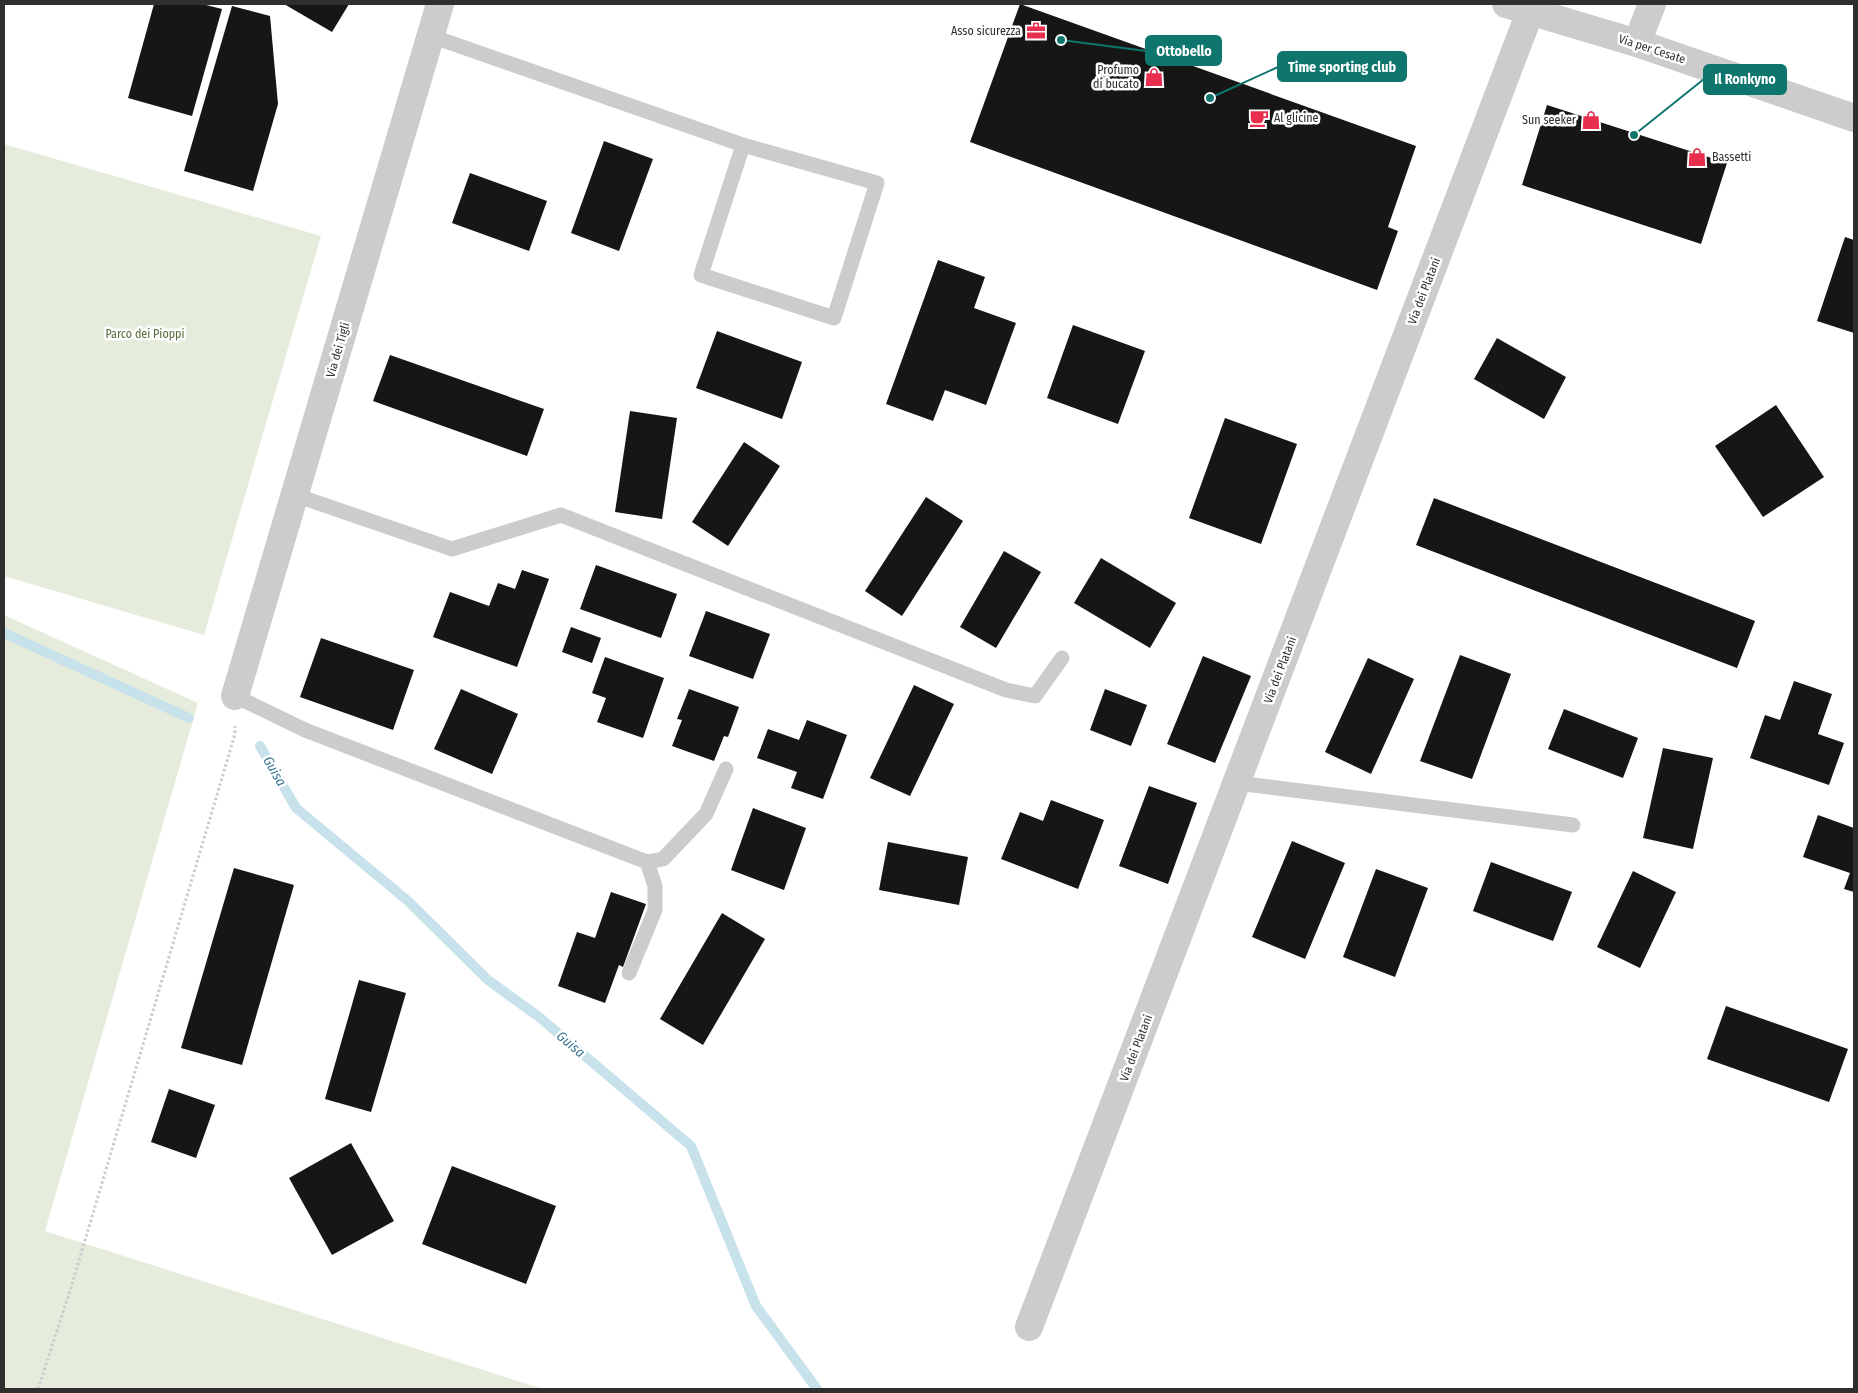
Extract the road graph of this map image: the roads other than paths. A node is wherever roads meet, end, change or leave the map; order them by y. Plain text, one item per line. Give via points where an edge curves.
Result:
1 (440, 4) edge
2 (1652, 4) edge
3 (1518, 8) edge
4 (431, 36) junction
5 (1637, 43) junction
6 (1854, 118) edge
7 (743, 144) junction
8 (295, 495) junction
9 (1062, 658) dead end
10 (235, 696) joint
11 (726, 769) dead end
12 (1237, 783) junction
13 (1573, 825) dead end
14 (647, 862) junction
15 (629, 973) dead end
16 (1028, 1327) dead end

1 - 4 street, Via dei Tigli
2 - 5 street
3 - 5 street, Via per Cesate
3 - 12 street, Via dei Platani
4 - 7 lane
4 - 8 street, Via dei Tigli
5 - 6 street, Via per Cesate
7 - 7 lane via 877,184 834,318 702,275
8 - 9 lane via 452,549 561,516 1006,690 1035,696
8 - 10 street, Via dei Tigli
10 - 14 lane via 305,730
11 - 14 lane via 706,814 663,859
12 - 13 lane
12 - 16 street, Via dei Platani
14 - 15 lane via 655,886 655,910

